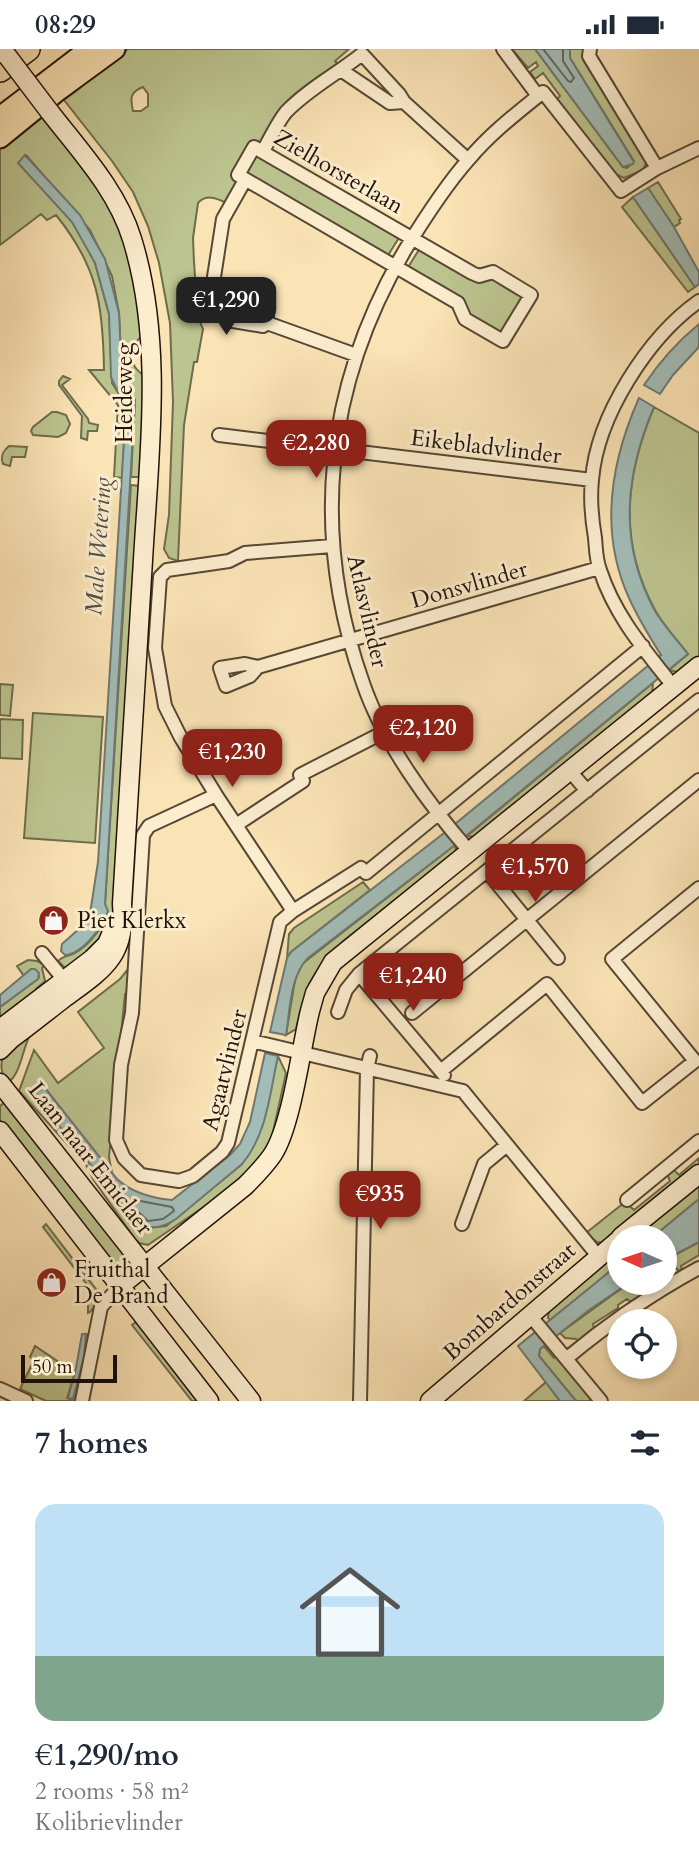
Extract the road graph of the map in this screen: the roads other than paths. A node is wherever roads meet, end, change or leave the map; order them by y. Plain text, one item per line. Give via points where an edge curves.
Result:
1 (2, 49) edge
2 (28, 49) edge
3 (89, 49) edge
4 (115, 49) edge
5 (503, 49) edge
6 (590, 49) edge
7 (0, 70) edge
8 (341, 70) junction
9 (538, 96) junction
10 (404, 102) junction
11 (0, 117) edge
12 (0, 138) edge
13 (699, 148) edge
14 (263, 151) junction
15 (468, 160) junction
16 (657, 168) junction
17 (245, 180) junction
18 (413, 237) junction
19 (395, 267) junction
20 (235, 300) junction
21 (699, 301) edge
22 (267, 323) junction
23 (356, 355) junction
24 (219, 435) dead end
25 (334, 449) junction
26 (592, 480) junction
27 (332, 546) junction
28 (599, 568) junction
29 (350, 641) junction
30 (643, 646) junction
31 (699, 666) edge
32 (258, 667) dead end
33 (673, 687) junction
34 (694, 704) edge
35 (699, 719) edge
36 (386, 731) junction
37 (570, 771) junction
38 (699, 780) edge
39 (587, 791) junction
40 (216, 795) junction
41 (439, 813) junction
42 (236, 825) junction
43 (466, 848) junction
44 (487, 871) junction
45 (699, 888) edge
46 (293, 911) junction
47 (528, 921) junction
48 (42, 953) dead end
49 (558, 958) dead end
50 (359, 974) junction
51 (69, 986) junction
52 (338, 1012) dead end
53 (412, 1013) dead end
54 (0, 1029) edge
55 (252, 1041) junction
56 (0, 1050) edge
57 (300, 1052) junction
58 (368, 1062) junction
59 (697, 1063) edge
60 (442, 1070) junction
61 (0, 1083) edge
62 (441, 1085) junction
63 (0, 1131) edge
64 (699, 1141) edge
65 (507, 1145) junction
66 (699, 1174) edge
67 (627, 1200) dead end
68 (462, 1224) dead end
69 (636, 1225) edge
70 (607, 1249) edge
71 (598, 1256) junction
72 (144, 1265) junction
73 (699, 1268) edge
74 (120, 1286) junction
75 (530, 1314) junction
76 (566, 1359) junction
77 (0, 1389) edge
78 (26, 1401) edge
79 (82, 1401) edge
80 (209, 1401) edge
81 (251, 1401) edge
82 (360, 1401) edge
83 (430, 1401) edge
84 (601, 1401) edge

1 - 51 street, Heideweg, bridge via 108,187 122,213 142,273 148,326 152,398 121,904 107,944
2 - 7 highway
3 - 11 main road
4 - 12 main road
5 - 9 street
6 - 16 street via 589,56
8 - 10 street via 390,103
8 - 10 street via 362,54
8 - 14 street via 285,113
9 - 15 street, Atlasvlinder
9 - 16 street via 543,92 621,191
10 - 15 street
13 - 16 street
14 - 17 street, Zielhorsterlaan via 254,147 238,175
14 - 18 street, Zielhorsterlaan
15 - 18 street, Atlasvlinder
17 - 19 street
17 - 20 street via 223,219 214,277 218,290
18 - 19 street, Atlasvlinder
18 - 19 street, Zielhorsterlaan via 472,273 493,272 531,295 503,341 465,319 458,303
19 - 23 street, Atlasvlinder
20 - 22 street via 267,315
20 - 22 street via 227,320
21 - 26 street via 654,342 629,381 599,444
22 - 23 street
23 - 25 street, Atlasvlinder
24 - 25 street, Eikebladvlinder
25 - 26 street, Eikebladvlinder
25 - 27 street, Atlasvlinder
26 - 28 street
27 - 29 street, Atlasvlinder
27 - 40 street via 245,553 229,561 167,570 160,577 155,648 165,706
28 - 29 street, Donsvlinder
28 - 30 street via 618,615
29 - 32 street, Donsvlinder
29 - 36 street, Atlasvlinder via 363,685
30 - 33 street
30 - 41 street
31 - 33 street
33 - 37 street
34 - 35 street
34 - 39 street
36 - 41 street, Atlasvlinder via 408,773
36 - 42 street via 300,775 303,781
37 - 39 street
37 - 43 street
38 - 47 street
39 - 44 street
40 - 42 street
40 - 55 street, Agaatvlinder via 149,826 143,835 132,1013 121,1065 116,1140 124,1158 141,1175 179,1181 193,1176 222,1152
41 - 43 street, Atlasvlinder
41 - 46 street, Agaatvlinder via 366,873 361,868
42 - 46 street
43 - 57 street via 333,962 315,993
44 - 47 street
44 - 50 street
45 - 59 street via 612,959
46 - 55 street, Agaatvlinder via 280,922
47 - 49 street
47 - 53 street
48 - 51 street
50 - 52 street via 346,989
50 - 60 street
51 - 54 street, Heideweg
51 - 56 street, Heideweg
55 - 57 street
57 - 58 street
57 - 72 street via 275,1152 244,1186
58 - 62 street
58 - 82 street
59 - 60 street via 642,1103 547,984
60 - 62 street
61 - 72 street, Laan naar Emiclaer
62 - 65 street via 463,1091
63 - 74 street
64 - 67 street
65 - 68 street via 484,1164
65 - 71 street
66 - 69 street, Bombardonstraat
70 - 71 street, Bombardonstraat
71 - 75 street, Bombardonstraat
72 - 74 street, Laan naar Emiclaer
72 - 81 street, Laan naar Emiclaer
73 - 76 street via 641,1301
74 - 79 street via 101,1307
74 - 80 street
75 - 76 street
75 - 83 street, Bombardonstraat
76 - 84 street
77 - 78 street

